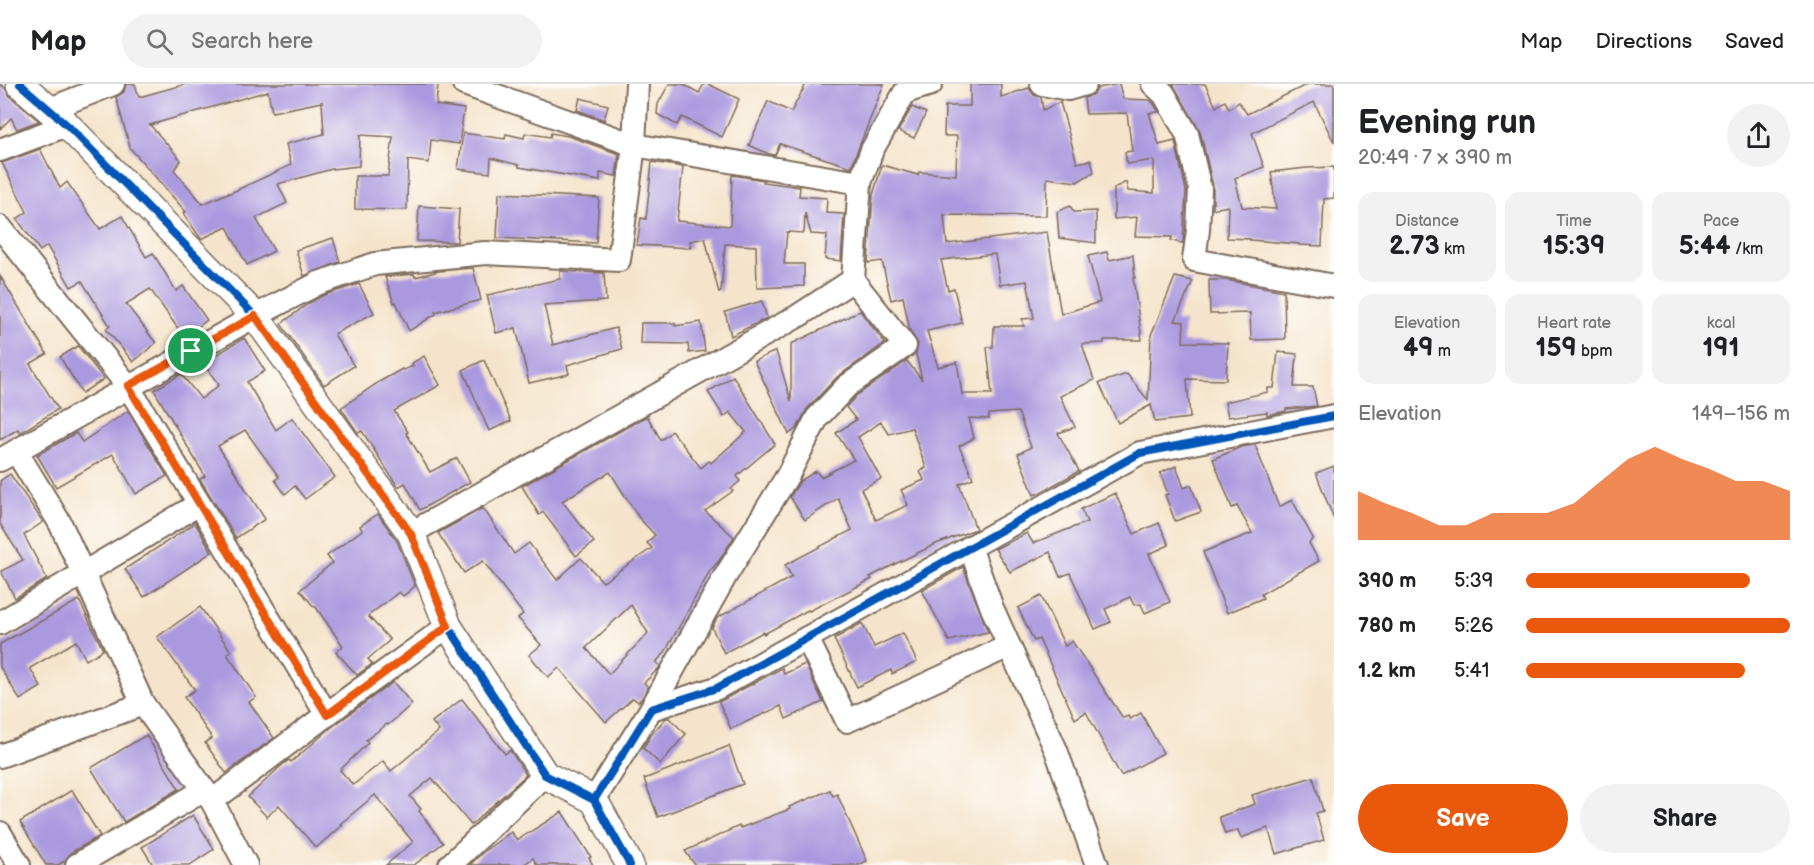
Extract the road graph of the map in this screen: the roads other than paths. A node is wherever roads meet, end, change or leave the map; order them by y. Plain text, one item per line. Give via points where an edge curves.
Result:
1 (20, 84) edge
2 (113, 84) edge
3 (464, 84) edge
4 (637, 84) edge
5 (931, 84) edge
6 (1042, 84) edge
7 (1085, 84) edge
8 (1153, 84) edge
9 (58, 117) junction
10 (634, 145) junction
11 (0, 150) edge
12 (860, 183) junction
13 (0, 227) edge
14 (853, 280) junction
15 (1334, 286) edge
16 (255, 316) junction
17 (128, 386) junction
18 (1334, 416) edge
19 (8, 456) edge
20 (199, 504) junction
21 (411, 534) junction
22 (970, 547) junction
23 (83, 573) junction
24 (0, 623) edge
25 (448, 626) junction
26 (807, 638) junction
27 (1009, 646) junction
28 (143, 704) junction
29 (651, 709) junction
30 (327, 715) junction
31 (0, 756) edge
32 (545, 775) junction
33 (208, 796) junction
34 (594, 800) junction
35 (0, 833) edge
36 (19, 865) edge
37 (77, 865) edge
38 (246, 865) edge
39 (450, 865) edge
40 (630, 865) edge
41 (1097, 865) edge

1 - 9 street
2 - 9 street
3 - 10 street
4 - 10 street
5 - 12 street via 904,92 872,150
6 - 7 street via 1068,89
8 - 15 street via 1164,93 1187,134 1200,189 1194,260
9 - 11 street
9 - 16 street
10 - 12 street
10 - 16 street via 619,260 485,253 375,264 319,283
12 - 14 street
13 - 17 street
14 - 21 street via 788,322
14 - 29 street via 905,346 847,386 817,418 788,475
16 - 17 street
16 - 21 street
17 - 19 street
17 - 20 street
18 - 22 street via 1140,453
19 - 23 street via 60,523
20 - 23 street
20 - 30 street
21 - 25 street
22 - 26 street
22 - 27 street
23 - 24 street
23 - 28 street
25 - 30 street
25 - 32 street
26 - 27 street via 847,721
26 - 29 street via 717,688
27 - 41 street via 1056,750
28 - 31 street
28 - 33 street
29 - 34 street
30 - 33 street
32 - 34 street
32 - 39 street
33 - 37 street
33 - 38 street
34 - 40 street
35 - 36 street

